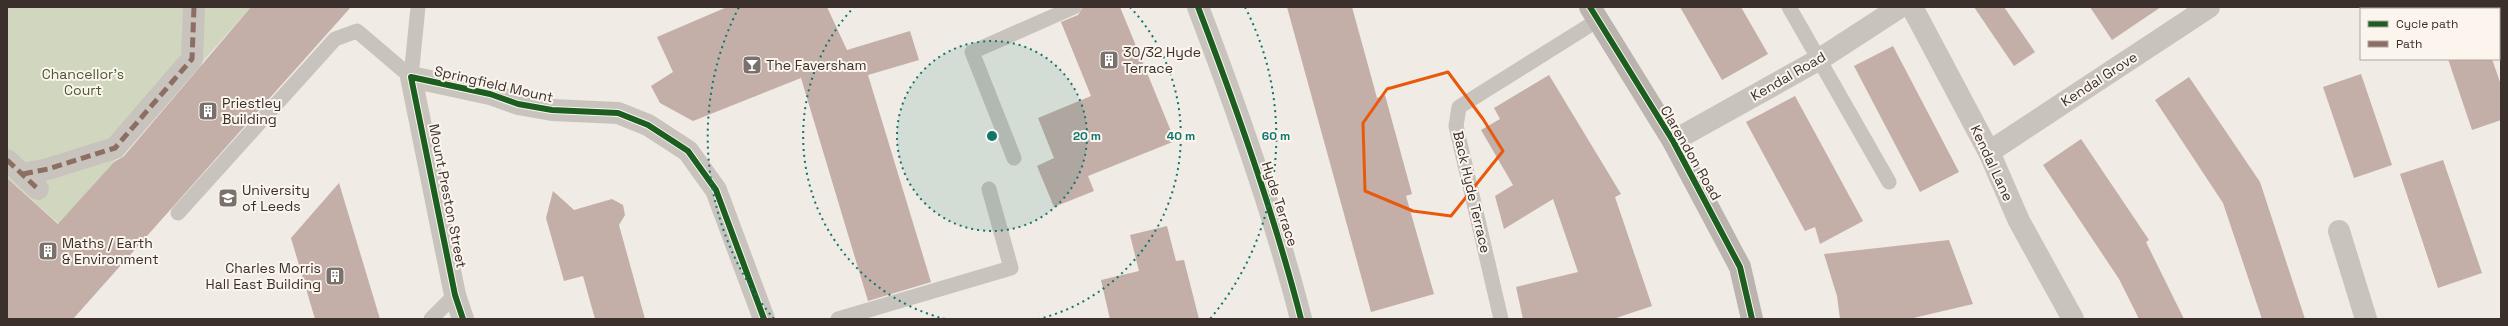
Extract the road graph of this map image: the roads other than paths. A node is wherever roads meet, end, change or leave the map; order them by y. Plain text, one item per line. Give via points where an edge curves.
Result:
1 (194, 7) edge
2 (418, 7) edge
3 (1074, 7) edge
4 (1789, 7) edge
5 (1900, 7) edge
6 (1912, 7) edge
7 (2209, 7) edge
8 (1203, 9) edge
9 (1594, 13) edge
10 (1820, 59) junction
11 (411, 77) junction
12 (1673, 141) junction
13 (1989, 152) junction
14 (1014, 158) dead end
15 (15, 167) edge
16 (1889, 182) dead end
17 (38, 189) dead end
18 (989, 189) dead end
19 (178, 213) dead end
20 (2339, 232) dead end
21 (455, 295) junction
22 (431, 319) edge
23 (463, 319) edge
24 (764, 319) edge
25 (838, 319) edge
26 (1301, 319) edge
27 (1500, 319) edge
28 (1752, 319) edge
29 (2073, 319) edge
30 (2366, 319) edge

1 - 15 street via 192,59 115,148 48,169
2 - 11 lane
3 - 14 lane via 972,52
4 - 10 lane
5 - 10 street, Kendal Road
6 - 13 street, Kendal Lane
7 - 13 street, Kendal Grove
8 - 26 street, Hyde Terrace via 1283,251
9 - 12 street, Clarendon Road
9 - 27 lane, Back Hyde Terrace via 1459,107 1456,126
10 - 12 street, Kendal Road
10 - 16 lane
11 - 19 lane via 357,31 335,39
11 - 21 street, Mount Preston Street
11 - 24 street, Springfield Mount via 490,94 518,104 552,110 618,114 648,125 688,152 716,190
12 - 28 street, Clarendon Road via 1740,267
13 - 29 street, Kendal Lane via 2019,221
15 - 17 street
18 - 25 lane via 1011,268
20 - 30 street
21 - 22 lane
21 - 23 street, Mount Preston Street

